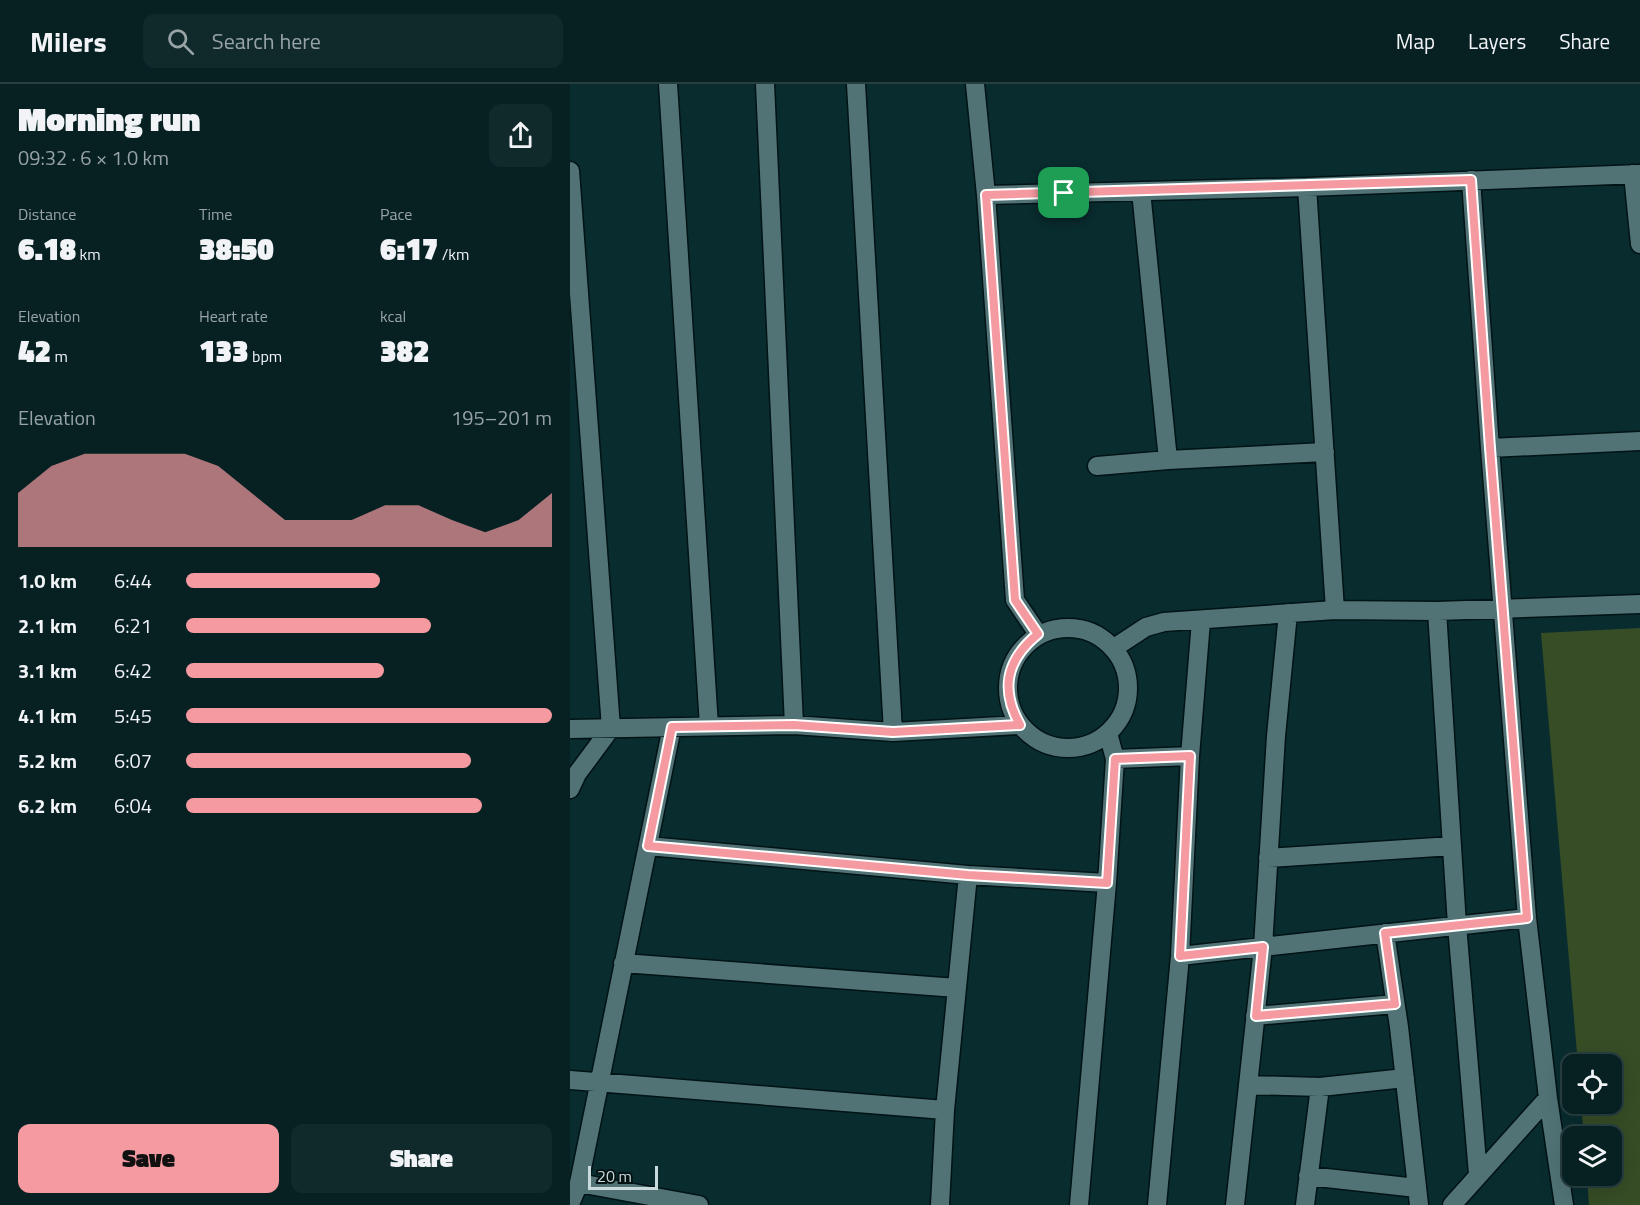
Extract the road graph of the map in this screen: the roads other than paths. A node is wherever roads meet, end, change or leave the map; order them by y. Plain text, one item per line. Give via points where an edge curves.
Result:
1 (668, 84) edge
2 (765, 84) edge
3 (856, 84) edge
4 (975, 84) edge
5 (570, 171) edge
6 (1637, 174) edge
7 (1471, 180) junction
8 (1307, 187) junction
9 (1141, 191) junction
10 (986, 195) junction
11 (1640, 244) edge
12 (1640, 441) edge
13 (1490, 448) junction
14 (1324, 452) junction
15 (1168, 460) junction
16 (1097, 466) dead end
17 (1640, 604) edge
18 (1503, 609) junction
19 (1335, 610) junction
20 (1437, 611) junction
21 (1288, 614) junction
22 (1201, 621) junction
23 (1038, 634) junction
24 (1114, 648) junction
25 (794, 725) junction
26 (1020, 725) junction
27 (710, 726) junction
28 (672, 727) junction
29 (611, 728) junction
30 (570, 729) edge
31 (893, 732) junction
32 (1108, 733) junction
33 (1190, 756) junction
34 (1115, 759) junction
35 (570, 789) edge
36 (648, 846) junction
37 (1452, 846) junction
38 (1268, 858) junction
39 (968, 875) junction
40 (1107, 883) junction
41 (1527, 918) junction
42 (1457, 925) junction
43 (1385, 933) junction
44 (1263, 947) junction
45 (1180, 956) junction
46 (623, 963) junction
47 (957, 988) junction
48 (1395, 1004) junction
49 (1256, 1016) junction
50 (1405, 1078) junction
51 (570, 1080) edge
52 (599, 1081) junction
53 (1248, 1085) junction
54 (1320, 1087) junction
55 (1548, 1098) junction
56 (945, 1110) junction
57 (1478, 1174) junction
58 (1308, 1176) junction
59 (579, 1183) junction
60 (1418, 1196) edge
61 (658, 1201) edge
62 (570, 1204) edge
63 (699, 1205) edge
64 (940, 1205) edge
65 (1079, 1205) edge
66 (1157, 1205) edge
67 (1235, 1205) edge
68 (1305, 1205) edge
69 (1452, 1205) edge
70 (1564, 1205) edge

1 - 27 street
2 - 25 street
3 - 31 street
4 - 10 street
5 - 29 street
6 - 7 street
6 - 11 street
7 - 8 street
7 - 13 street
8 - 9 street
8 - 14 street
9 - 10 street
9 - 15 street
10 - 23 street via 1015,600
12 - 13 street
13 - 18 street
14 - 15 street
14 - 19 street
15 - 16 street
17 - 18 street
18 - 20 street
18 - 41 street
19 - 20 street
19 - 21 street
20 - 37 street
21 - 22 street
21 - 38 street
22 - 24 street via 1164,622 1146,627
22 - 33 street
23 - 24 street via 1064,627 1083,628 1101,636
23 - 26 street via 1016,657 1009,675 1008,695
24 - 32 street via 1125,668 1129,688 1125,708
25 - 27 street
25 - 31 street
26 - 31 street
26 - 32 street via 1041,742 1061,748 1081,747
27 - 28 street
28 - 29 street
28 - 36 street
29 - 30 street
29 - 35 street
32 - 34 street
33 - 34 street
33 - 45 street
34 - 40 street
36 - 39 street
36 - 46 street
37 - 38 street
37 - 42 street
38 - 44 street
39 - 40 street
39 - 47 street
40 - 65 street
41 - 42 street
41 - 55 street
42 - 43 street
42 - 57 street
43 - 44 street
43 - 48 street
44 - 45 street
44 - 49 street
45 - 66 street
46 - 47 street
46 - 52 street
47 - 56 street
48 - 49 street
48 - 50 street
49 - 53 street
50 - 54 street
50 - 60 street
51 - 52 street
52 - 56 street
52 - 59 street
53 - 54 street
53 - 67 street
54 - 58 street
55 - 57 street
55 - 70 street
56 - 64 street
57 - 69 street
58 - 60 street
58 - 68 street
59 - 61 street
59 - 62 street
61 - 63 street

